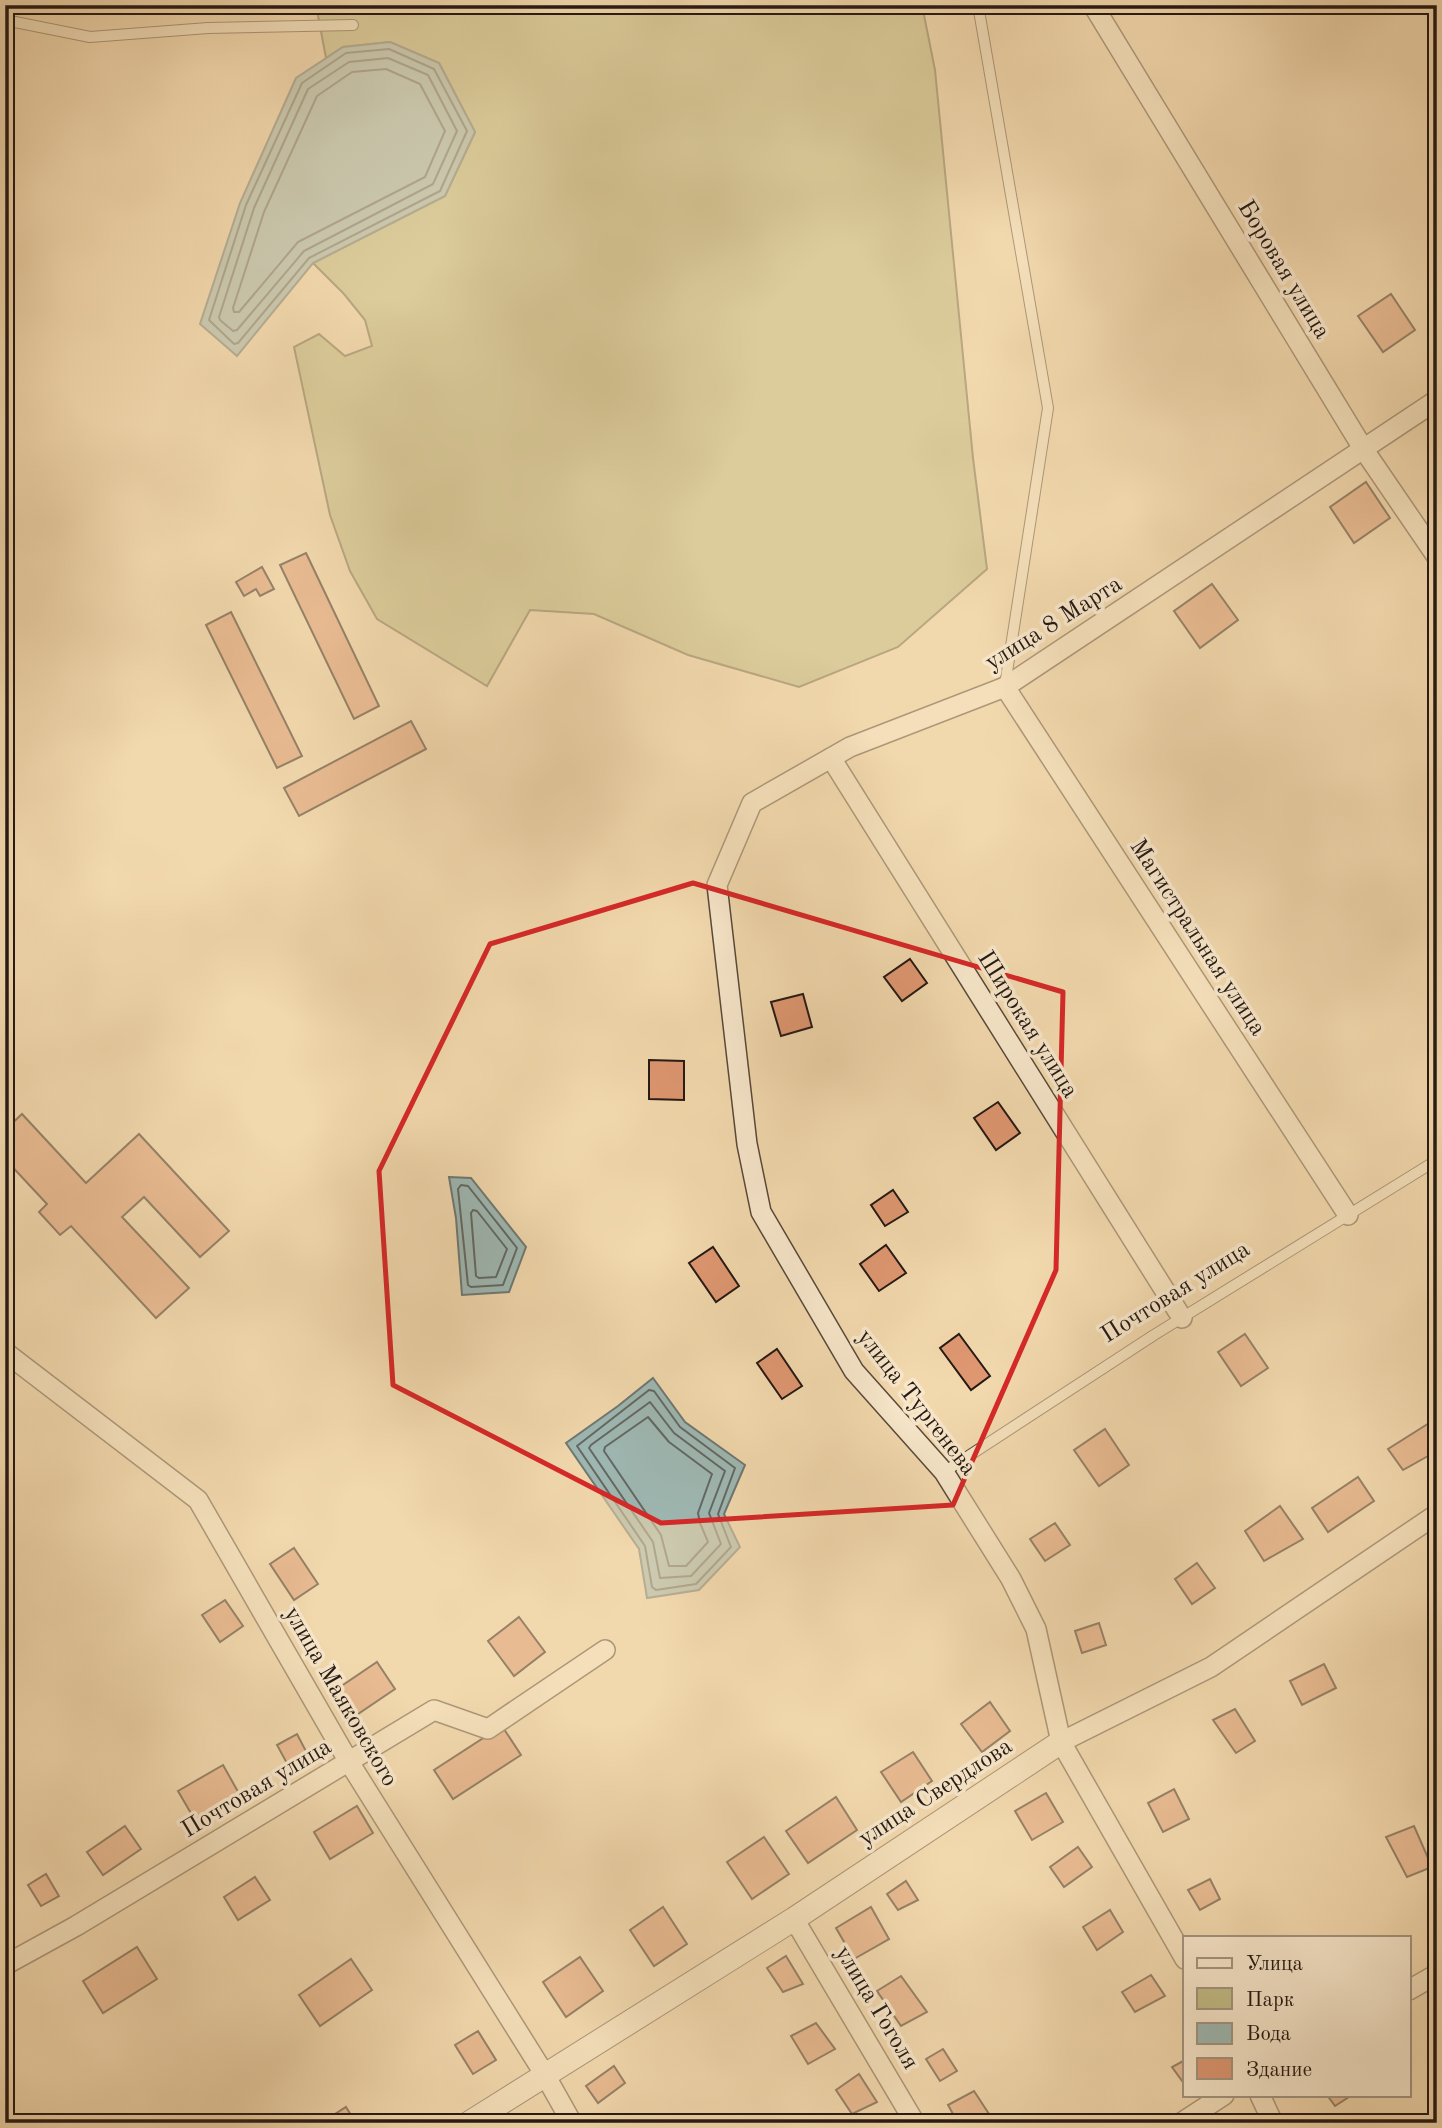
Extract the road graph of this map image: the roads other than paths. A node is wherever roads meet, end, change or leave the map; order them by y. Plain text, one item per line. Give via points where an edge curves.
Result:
1 (978, 5) edge
2 (1093, 5) edge
3 (5, 20) edge
4 (352, 25) dead end
5 (1437, 400) edge
6 (1364, 450) junction
7 (1437, 557) edge
8 (1005, 687) junction
9 (831, 758) junction
10 (717, 885) joint
11 (1437, 1160) edge
12 (1348, 1215) junction
13 (1182, 1318) junction
14 (5, 1352) edge
15 (944, 1472) junction
16 (1437, 1514) edge
17 (605, 1650) dead end
18 (1061, 1742) junction
19 (349, 1762) junction
20 (794, 1919) junction
21 (1183, 1956) edge
22 (5, 1965) edge
23 (1437, 1974) edge
24 (1410, 1989) edge
25 (545, 2075) junction
26 (1222, 2096) edge
27 (1260, 2096) edge
28 (469, 2123) edge
29 (572, 2123) edge
30 (915, 2123) edge
31 (1181, 2123) edge
32 (1273, 2123) edge

1 - 8 lane via 1048,408
2 - 6 street, Боровая улица
3 - 4 lane via 90,37 208,28
5 - 6 street, улица 8 Марта
6 - 7 street, Боровая улица
6 - 8 street, улица 8 Марта
8 - 9 street, улица 8 Марта
8 - 12 street, Магистральная улица
9 - 10 street, улица 8 Марта via 752,803
9 - 13 street, Широкая улица
10 - 15 street, улица Тургенева via 747,1144 761,1212 854,1371
11 - 12 lane, Почтовая улица
12 - 13 lane, Почтовая улица
13 - 15 lane, Почтовая улица
14 - 19 street, улица Маяковского via 198,1500
15 - 18 street, улица Тургенева via 1011,1579 1036,1629
16 - 18 street, улица Свердлова via 1210,1667
17 - 19 street, Почтовая улица via 488,1729 434,1710
18 - 20 street, улица Свердлова
18 - 21 street, улица Тургенева
19 - 22 street, Почтовая улица
19 - 25 street, улица Маяковского
20 - 25 street, улица Свердлова
20 - 30 street, улица Гоголя
23 - 24 street
25 - 28 street, улица Свердлова
25 - 29 street, улица Маяковского
26 - 31 street
27 - 32 street

